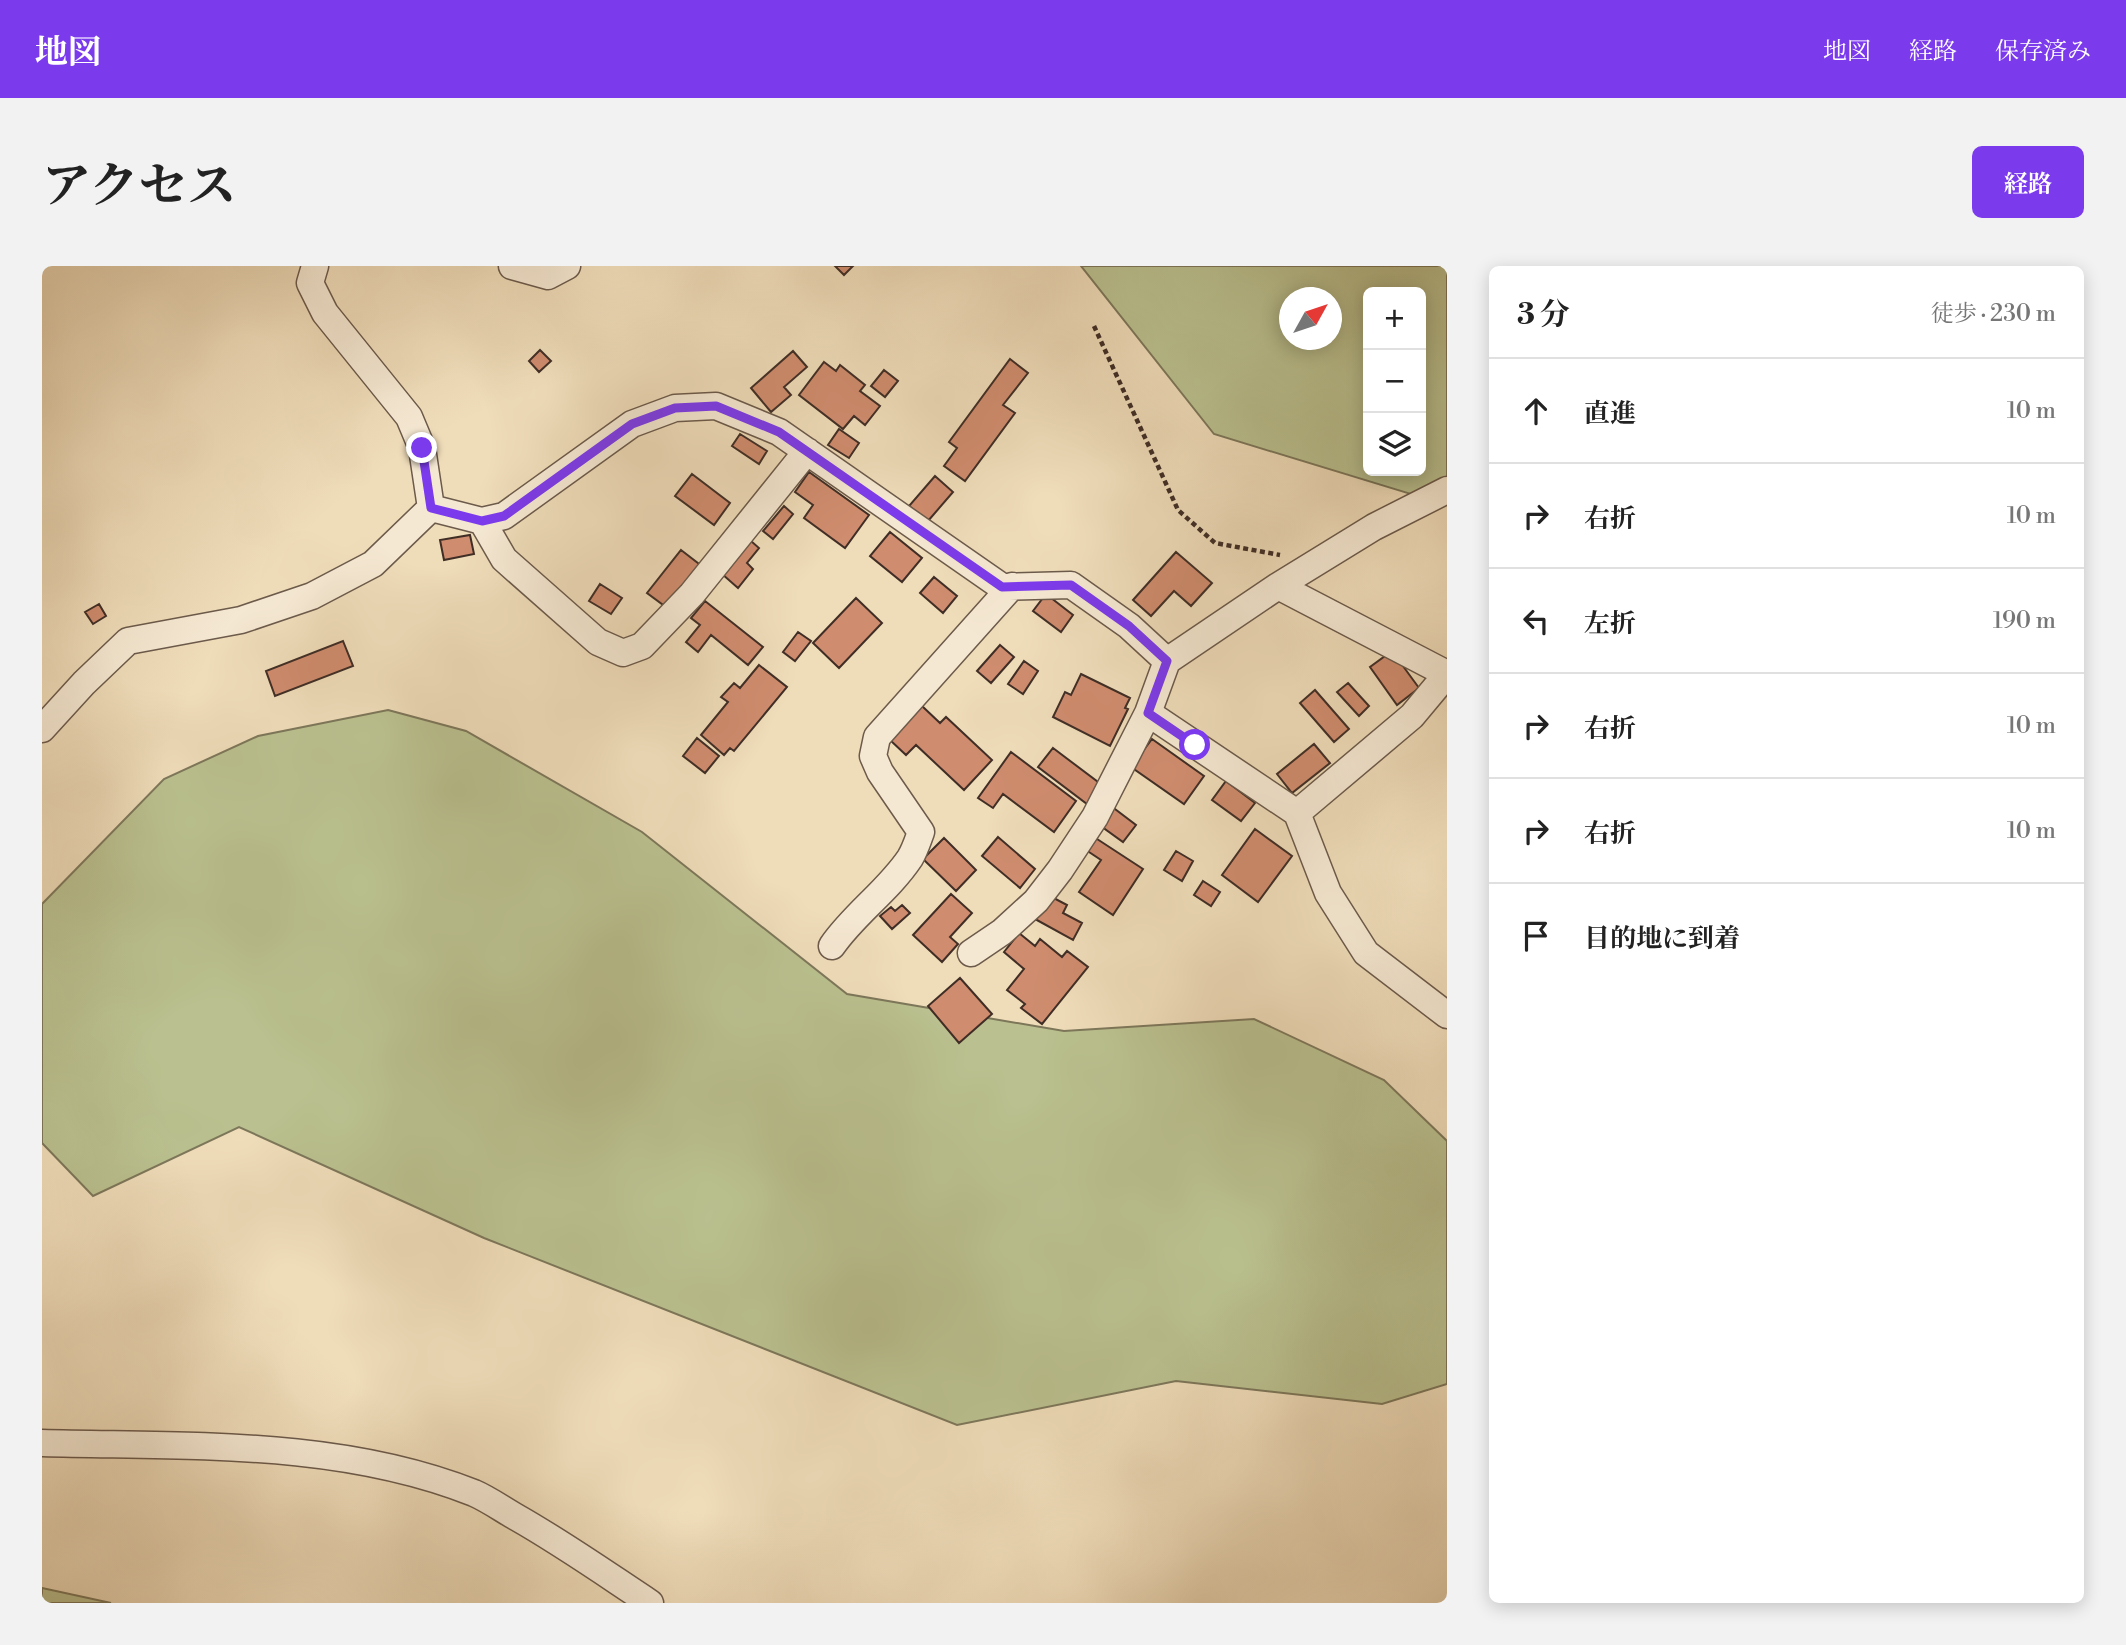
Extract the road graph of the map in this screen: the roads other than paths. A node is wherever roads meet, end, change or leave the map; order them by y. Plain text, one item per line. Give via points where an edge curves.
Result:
1 (315, 266) edge
2 (512, 266) edge
3 (567, 266) edge
4 (807, 451) junction
5 (1447, 490) edge
6 (431, 508) junction
7 (482, 521) junction
8 (1283, 574) junction
9 (1012, 586) junction
10 (1167, 661) junction
11 (1148, 713) junction
12 (42, 729) edge
13 (1297, 813) junction
14 (832, 946) dead end
15 (971, 953) dead end
16 (1447, 1014) edge
17 (42, 1443) edge
18 (650, 1603) edge

1 - 6 street via 310,283 325,313 409,417 422,448
2 - 3 street via 548,276
4 - 7 street via 779,432 716,406 675,408 632,424 504,516
4 - 7 street via 692,594 642,646 623,653 598,642 504,559
4 - 9 street via 1002,587
5 - 8 street
6 - 7 street
6 - 12 street via 373,564 312,597 242,620 128,641
8 - 10 street
8 - 13 street via 1447,674 1412,716
9 - 10 street via 1071,585 1129,626
9 - 14 street via 877,737 873,756 880,772 921,832 912,856
10 - 11 street
11 - 13 street
11 - 15 street via 1095,817 1060,870 1036,901
13 - 16 street via 1328,893 1366,953
17 - 18 street via 208,1446 313,1455 414,1473 477,1494

